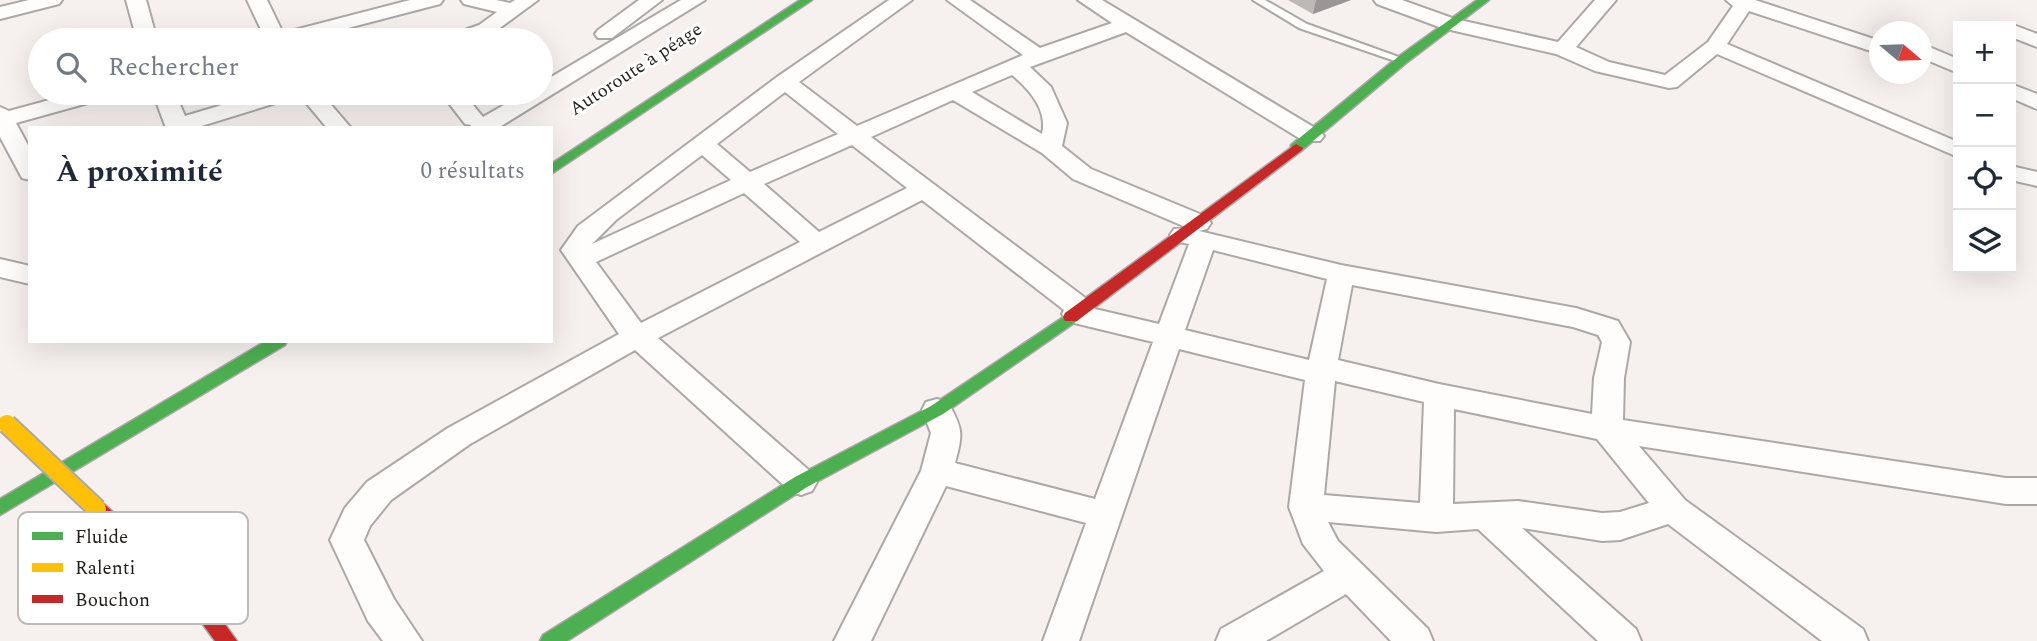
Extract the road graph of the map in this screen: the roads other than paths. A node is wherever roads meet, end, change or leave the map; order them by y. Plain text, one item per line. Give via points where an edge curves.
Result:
1 (52, 0) edge
2 (136, 0) edge
3 (257, 0) edge
4 (433, 0) edge
5 (471, 0) edge
6 (652, 0) edge
7 (695, 0) edge
8 (807, 0) edge
9 (902, 0) edge
10 (957, 0) edge
11 (1088, 0) edge
12 (1258, 0) edge
13 (1384, 0) edge
14 (1484, 0) edge
15 (1606, 0) edge
16 (1741, 1) edge
17 (521, 5) edge
18 (0, 13) edge
19 (1788, 18) junction
20 (1128, 24) junction
21 (1449, 24) junction
22 (1869, 27) edge
23 (144, 28) edge
24 (272, 28) edge
25 (324, 28) edge
26 (487, 28) edge
27 (2016, 33) edge
28 (2037, 41) edge
29 (1869, 44) edge
30 (1715, 46) junction
31 (1563, 49) junction
32 (1932, 55) edge
33 (1038, 56) junction
34 (1402, 60) junction
35 (1953, 65) edge
36 (1016, 66) junction
37 (553, 67) edge
38 (1932, 67) edge
39 (1953, 77) edge
40 (785, 82) junction
41 (553, 84) edge
42 (955, 92) junction
43 (2016, 92) edge
44 (2037, 102) edge
45 (2016, 104) edge
46 (51, 105) edge
47 (169, 105) edge
48 (246, 105) edge
49 (320, 105) edge
50 (459, 105) edge
51 (498, 105) edge
52 (512, 105) edge
53 (2037, 113) edge
54 (1, 118) edge
55 (470, 125) edge
56 (177, 126) edge
57 (180, 126) edge
58 (338, 126) edge
59 (857, 136) junction
60 (1312, 136) junction
61 (704, 143) junction
62 (1050, 148) junction
63 (1953, 148) edge
64 (28, 169) edge
65 (553, 169) edge
66 (2016, 174) edge
67 (2037, 179) edge
68 (747, 182) junction
69 (924, 189) junction
70 (1195, 233) junction
71 (818, 245) junction
72 (579, 260) junction
73 (0, 268) edge
74 (1342, 274) junction
75 (28, 275) edge
76 (1079, 312) junction
77 (637, 336) junction
78 (1169, 337) junction
79 (276, 343) edge
80 (1321, 370) junction
81 (1440, 395) junction
82 (937, 410) junction
83 (3, 421) edge
84 (1607, 429) junction
85 (60, 443) dead end
86 (24, 463) dead end
87 (937, 471) junction
88 (801, 482) junction
89 (2037, 491) edge
90 (1306, 507) junction
91 (0, 508) edge
92 (1674, 509) junction
93 (100, 512) edge
94 (1106, 515) junction
95 (1486, 516) junction
96 (1436, 518) junction
97 (1350, 575) junction
98 (214, 624) edge
99 (590, 631) edge
100 (227, 641) edge
101 (404, 641) edge
102 (550, 641) edge
103 (852, 641) edge
104 (1061, 641) edge
105 (1234, 641) edge
106 (1415, 641) edge
107 (1623, 641) edge
108 (1850, 641) edge

1 - 18 street
2 - 23 street
3 - 24 street
4 - 25 street
5 - 17 street
6 - 37 street
7 - 41 street
8 - 65 main road
9 - 40 street
10 - 33 street
11 - 20 street
12 - 34 lane via 1303,26
13 - 21 street
14 - 21 main road
15 - 31 street
16 - 19 street
16 - 30 street
17 - 26 street
19 - 22 street via 1819,16
19 - 29 street
20 - 33 street
20 - 60 street
21 - 31 street
21 - 34 main road
27 - 28 street
30 - 31 street via 1669,82 1602,67
30 - 63 street
32 - 35 street
33 - 36 street
34 - 60 main road
36 - 42 street
36 - 62 street via 1040,87 1056,123
38 - 39 street
40 - 59 street
40 - 61 street
42 - 59 street
42 - 62 street
43 - 44 street
45 - 53 street
46 - 54 street
47 - 56 street
48 - 57 street
49 - 58 street
50 - 55 street
51 - 55 street
52 - 55 street
54 - 64 street
59 - 68 street
59 - 69 street
60 - 70 main road
61 - 68 street
61 - 72 street via 587,232 574,250
62 - 70 street via 1082,174
66 - 67 street
68 - 71 street
68 - 72 street
69 - 71 street
69 - 76 street
70 - 74 street
70 - 76 main road
70 - 78 street
71 - 77 street
72 - 77 street
73 - 75 street
74 - 80 street
74 - 84 street via 1608,328 1616,342
76 - 78 street
76 - 82 main road
77 - 88 street
77 - 101 street via 459,436 379,491 357,518 347,540 382,610
78 - 80 street
78 - 94 street
79 - 91 main road
80 - 81 street
80 - 90 street
81 - 84 street
81 - 96 street
82 - 87 street via 947,433
82 - 88 main road
83 - 93 main road, bridge
84 - 89 street via 2006,491
84 - 92 street
85 - 86 main road
87 - 94 street
87 - 103 street
88 - 99 main road
90 - 96 street
90 - 97 street via 1315,534
92 - 95 street via 1602,527 1518,514
92 - 108 street
94 - 104 street
95 - 96 street
95 - 107 street
97 - 105 street
97 - 106 street
98 - 100 main road, bridge
99 - 102 main road

